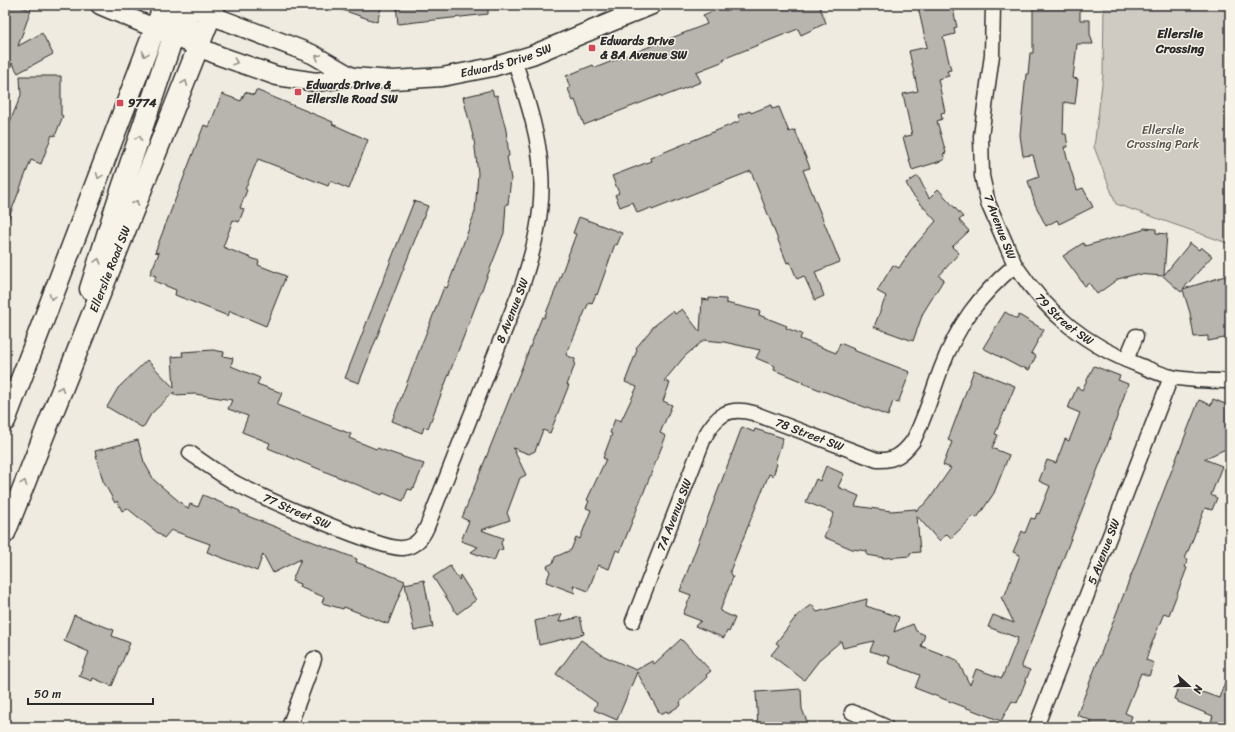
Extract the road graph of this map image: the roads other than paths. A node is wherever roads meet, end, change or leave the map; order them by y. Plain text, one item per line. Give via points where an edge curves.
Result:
1 (100, 5) edge
2 (164, 5) edge
3 (182, 5) edge
4 (652, 5) edge
5 (992, 5) edge
6 (213, 10) edge
7 (155, 30) junction
8 (173, 37) junction
9 (198, 48) junction
10 (515, 62) junction
11 (352, 77) junction
12 (1014, 265) junction
13 (1136, 336) dead end
14 (76, 353) junction
15 (1126, 360) junction
16 (1171, 377) junction
17 (1230, 381) edge
18 (725, 413) joint
19 (5, 421) edge
20 (190, 453) dead end
21 (894, 459) joint
22 (5, 533) edge
23 (412, 545) joint
24 (633, 621) dead end
25 (314, 659) dead end
26 (852, 712) dead end
27 (289, 727) edge
28 (886, 727) edge
29 (1036, 727) edge

1 - 7 street, Edwards Drive SW
2 - 7 main road
3 - 6 street, Edwards Drive SW
3 - 8 main road via 174,26
3 - 9 main road
4 - 10 street, Edwards Drive SW
5 - 12 street, 7 Avenue SW via 992,55 981,136 982,176 988,202
6 - 9 main road, Ellerslie Road SW
11 -> 6 street, Edwards Drive SW via 312,54
7 - 8 street, Edwards Drive SW
7 -> 19 main road
8 - 9 street, Edwards Drive SW
14 -> 8 main road via 85,305 100,254
9 -> 11 street, Edwards Drive SW via 277,76 296,80 316,82
14 -> 9 main road, Ellerslie Road SW
10 - 11 street, Edwards Drive SW via 442,77 393,80
10 - 23 street, 8 Avenue SW via 534,127 541,172 536,234 522,286 427,527 421,539
12 - 15 street, 79 Street SW via 1038,297 1066,325
12 - 21 street, 7 Avenue SW via 979,299 967,316 942,367 918,431 905,451
13 - 15 street
22 -> 14 main road, Ellerslie Road SW
15 - 16 street, 79 Street SW
16 - 17 street, 79 Street SW
16 - 29 street, 5 Avenue SW
18 - 21 street, 78 Street SW via 733,410 753,413 867,456
18 - 24 street, 7A Avenue SW via 713,423 704,438
20 - 23 street, 77 Street SW via 239,485 302,513 388,546 403,548
25 - 27 street
26 - 28 street

